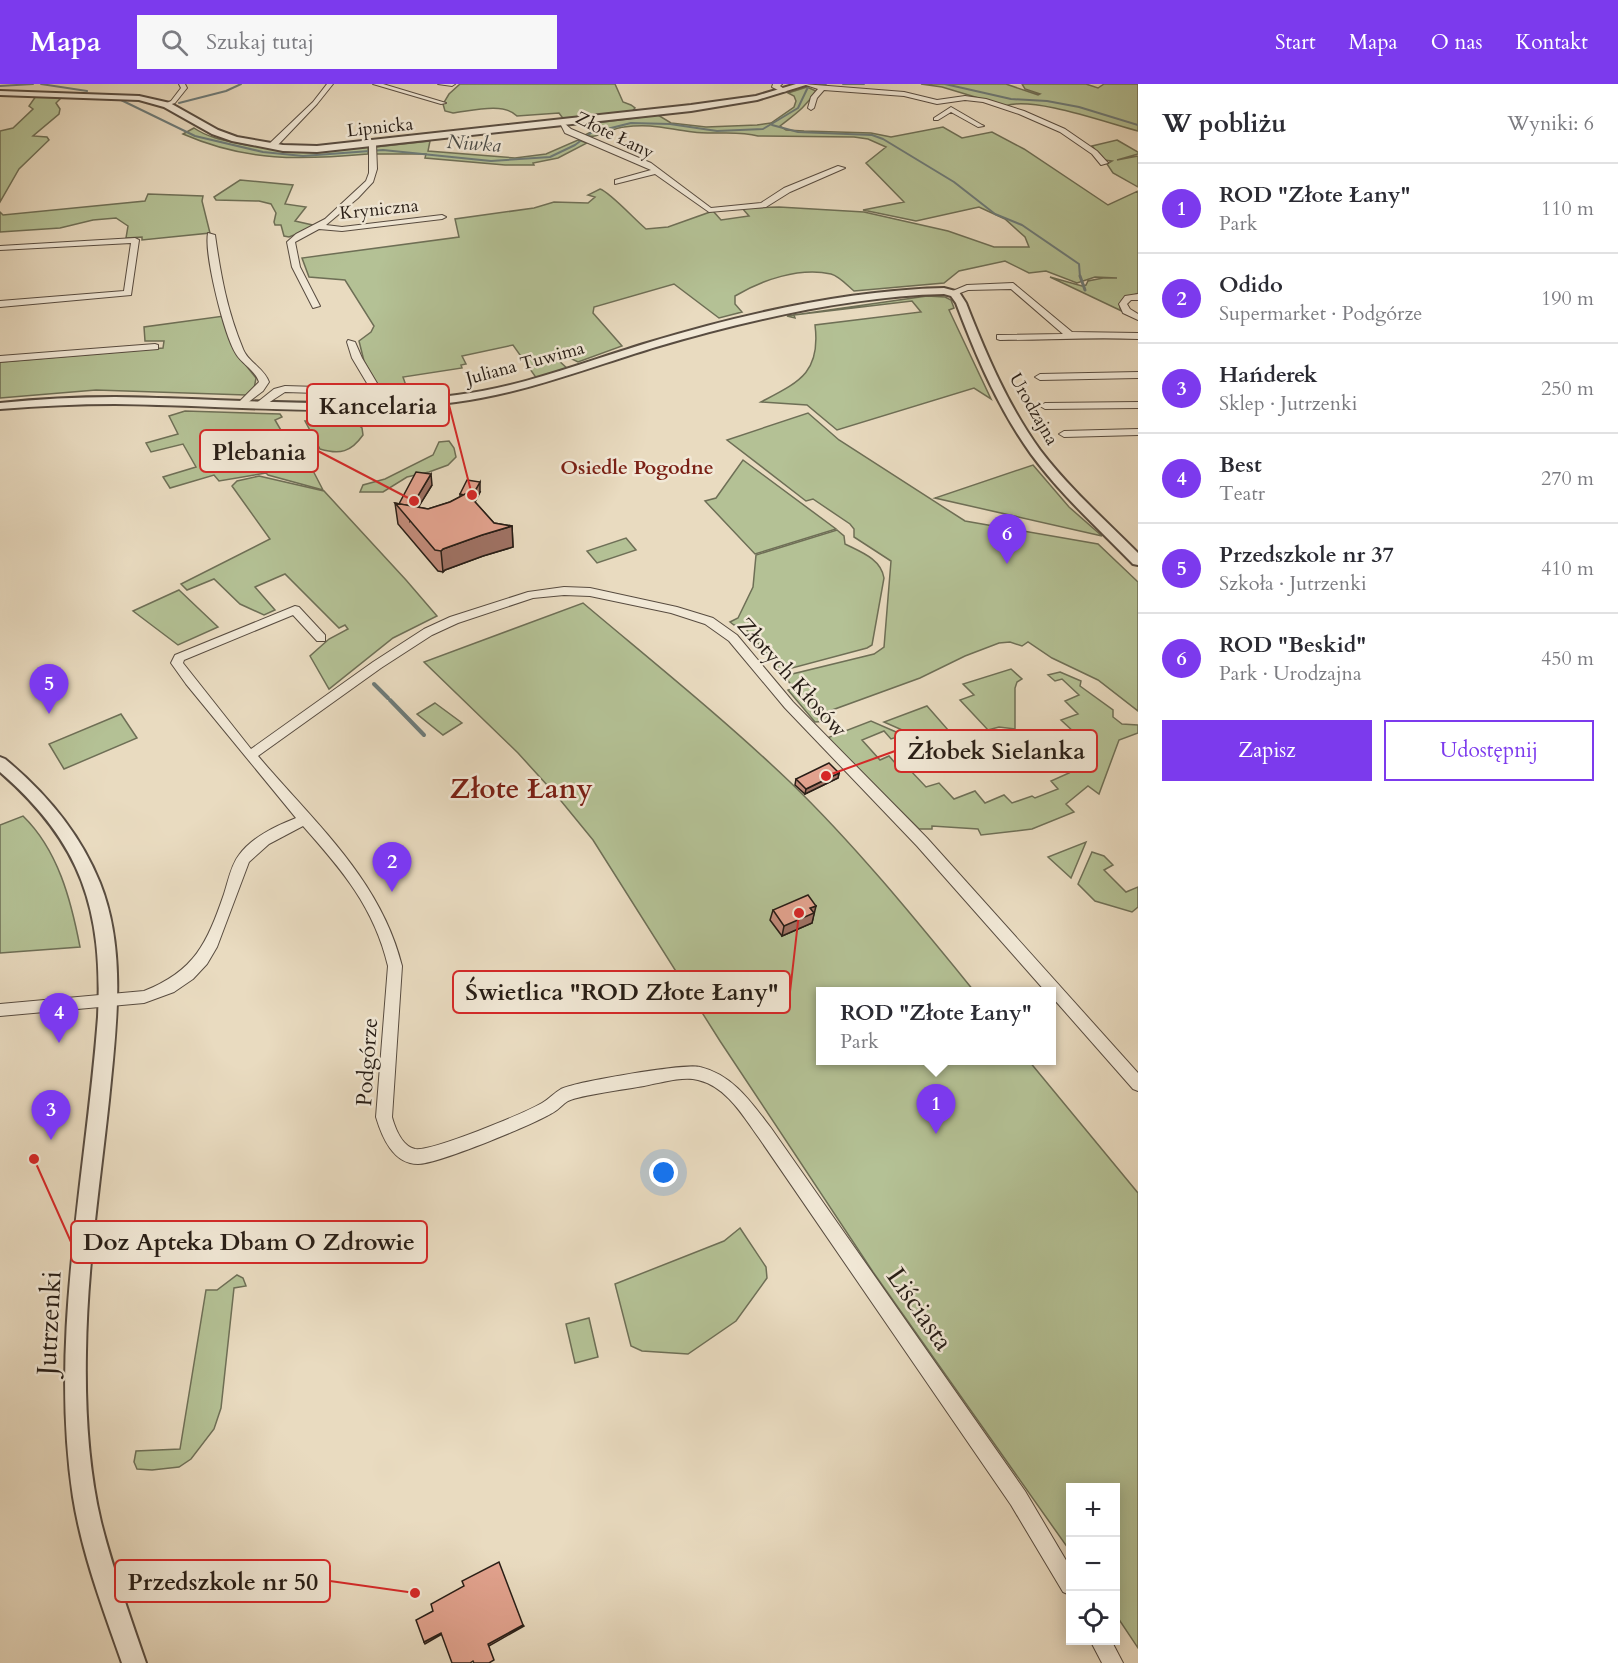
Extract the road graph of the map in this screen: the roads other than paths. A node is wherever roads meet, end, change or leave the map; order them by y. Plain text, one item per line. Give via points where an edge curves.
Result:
1 (182, 84) edge
2 (330, 84) edge
3 (376, 84) edge
4 (441, 84) edge
5 (452, 84) edge
6 (777, 86) edge
7 (812, 87) edge
8 (0, 93) edge
9 (938, 102) junction
10 (443, 103) dead end
11 (167, 105) junction
12 (811, 108) dead end
13 (951, 109) junction
14 (936, 119) dead end
15 (562, 124) junction
16 (980, 126) dead end
17 (272, 146) junction
18 (372, 148) junction
19 (1104, 163) dead end
20 (841, 168) dead end
21 (657, 171) junction
22 (618, 182) dead end
23 (442, 217) dead end
24 (319, 227) junction
25 (211, 235) dead end
26 (0, 248) edge
27 (948, 292) junction
28 (1138, 297) edge
29 (0, 304) edge
30 (316, 306) dead end
31 (1138, 317) edge
32 (1070, 335) junction
33 (1138, 336) edge
34 (1000, 338) dead end
35 (351, 342) dead end
36 (155, 347) dead end
37 (0, 359) edge
38 (1138, 375) edge
39 (1040, 377) dead end
40 (242, 404) junction
41 (259, 405) junction
42 (1138, 405) edge
43 (0, 406) edge
44 (1045, 406) dead end
45 (365, 407) junction
46 (381, 407) junction
47 (1138, 432) edge
48 (1064, 434) dead end
49 (1133, 551) edge
50 (1138, 561) edge
51 (321, 638) dead end
52 (251, 755) junction
53 (0, 763) edge
54 (305, 819) junction
55 (1051, 987) edge
56 (1056, 992) edge
57 (108, 999) junction
58 (0, 1010) edge
59 (709, 1077) joint
60 (1138, 1084) edge
61 (1066, 1577) edge
62 (1103, 1645) edge
63 (134, 1663) edge
64 (1113, 1663) edge

1 - 11 street via 182,92
2 - 17 street
3 - 10 street
4 - 5 street
6 - 7 street, Lipnicka
6 - 15 street, Lipnicka via 726,103
7 - 9 street, Lipnicka via 906,94
7 - 12 street
8 - 11 street, Lipnicka via 125,96
9 - 13 street, Lipnicka
9 - 19 street, Lipnicka via 971,98 1013,110 1084,143
11 - 17 street, Lipnicka via 224,136
13 - 14 street
13 - 16 street, Lipnicka
15 - 18 street, Lipnicka
15 - 21 street, Złote Łany via 568,132
17 - 18 street, Lipnicka
18 - 24 street, Kryniczna via 370,180
20 - 21 street, Złote Łany via 787,190 763,205 713,210 704,208
21 - 22 street, Złote Łany
23 - 24 street, Kryniczna via 342,229
24 - 30 street, Kryniczna via 294,237 290,245
25 - 40 street via 218,289 240,353 264,382
26 - 29 street via 135,240 128,293
27 - 32 street via 1013,286
27 - 46 street, Juliana Tuwima via 782,312 648,346 511,389
27 - 49 street, Urodzajna via 961,303 1024,436 1056,477
28 - 31 street via 1128,298 1123,304 1126,311
32 - 33 street
32 - 34 street
35 - 46 street via 382,399
36 - 37 street
38 - 39 street
40 - 41 street, Juliana Tuwima
40 - 43 street, Juliana Tuwima via 96,399
41 - 45 street, Juliana Tuwima
41 - 45 street via 285,389 350,391 358,393
42 - 44 street
45 - 46 street, Juliana Tuwima
47 - 48 street
49 - 50 street, Urodzajna
51 - 52 street, Podgórze via 295,610 179,658 177,663 198,693
52 - 54 street, Podgórze
52 - 55 street, Złotych Kłosów via 428,632 532,595 590,592 703,619 734,638 789,705 930,851
53 - 57 street, Jutrzenki via 45,805 92,885 103,928
54 - 57 street via 276,832 243,859 212,946 183,981 144,997
54 - 59 street, Podgórze via 374,903 392,950 395,980 384,1117 389,1134 403,1152 417,1157 436,1153 528,1117 566,1094 669,1074 698,1073
56 - 60 street, Złotych Kłosów
57 - 58 street
57 - 63 street, Jutrzenki via 77,1320 75,1391 86,1501 108,1586
59 - 61 street, Liściasta via 735,1094 765,1133 1018,1498
62 - 64 street

